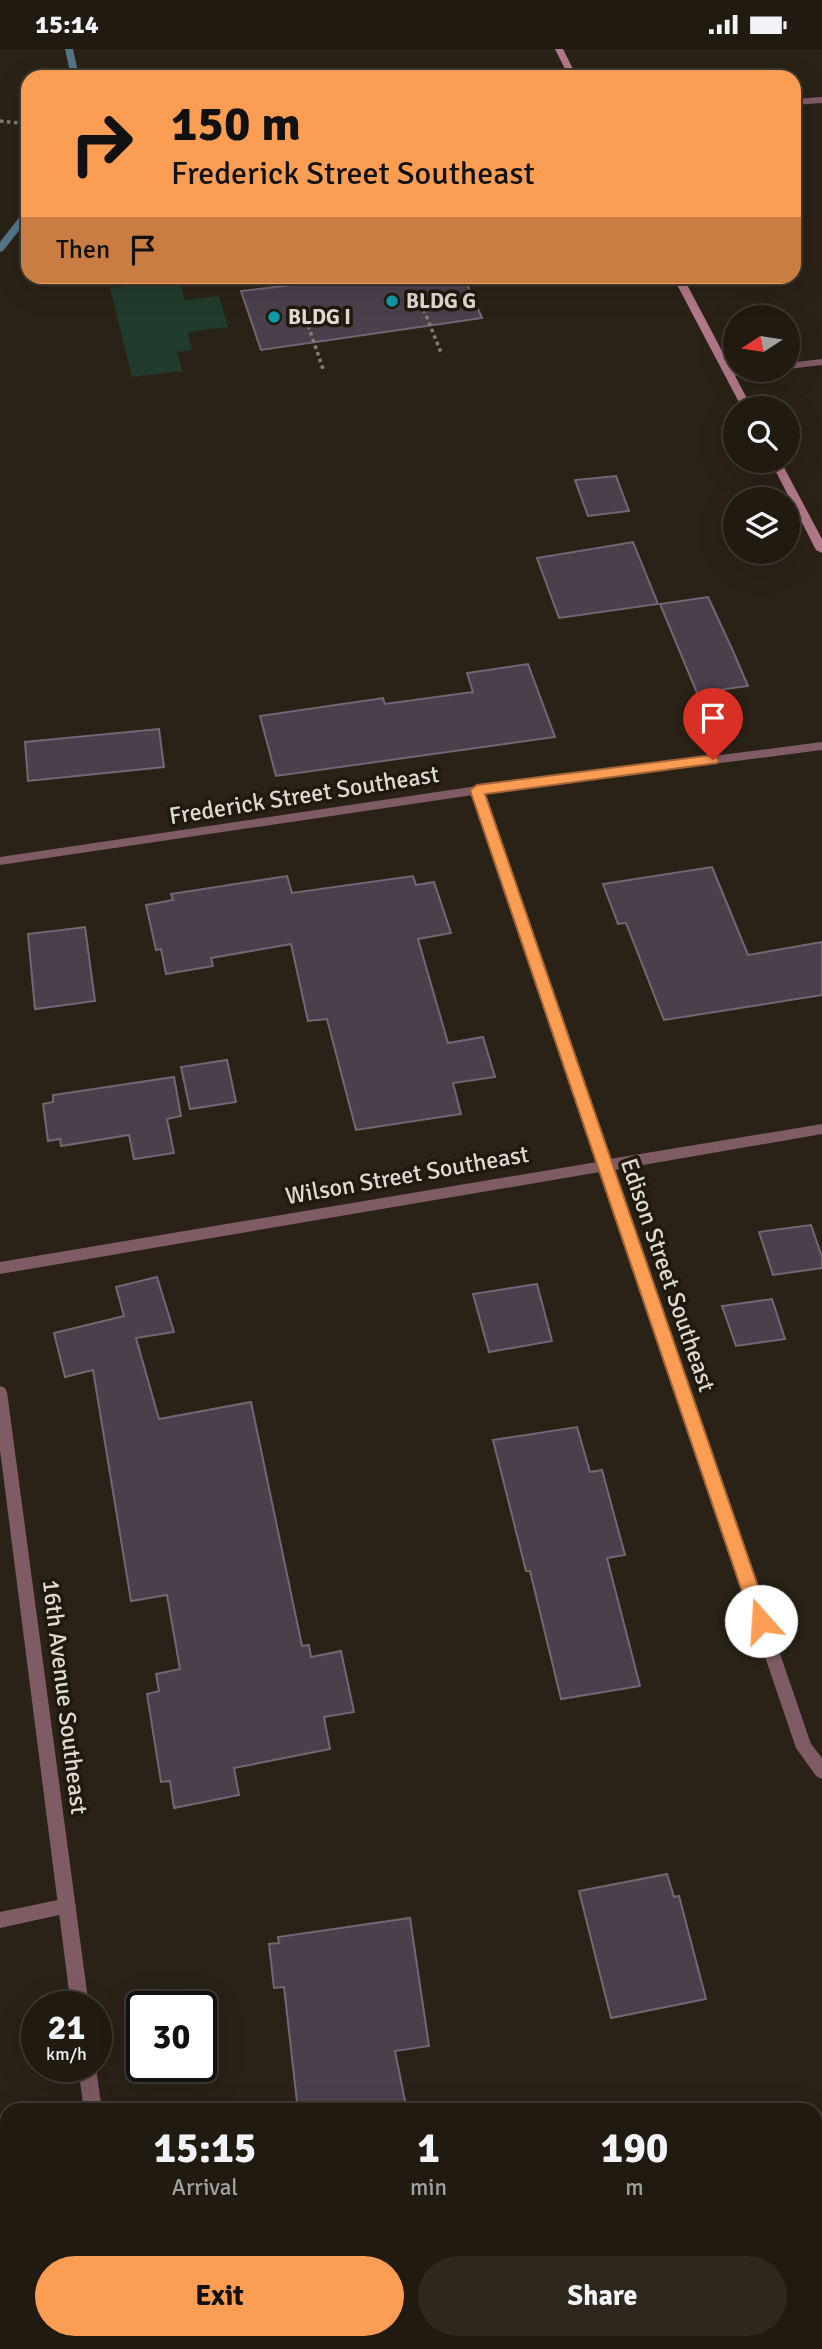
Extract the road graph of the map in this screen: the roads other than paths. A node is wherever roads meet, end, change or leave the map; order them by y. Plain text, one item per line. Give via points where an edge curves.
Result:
1 (559, 49) edge
2 (570, 70) edge
3 (822, 100) edge
4 (801, 102) edge
5 (682, 284) edge
6 (723, 362) edge
7 (822, 362) edge
8 (800, 365) edge
9 (782, 473) edge
10 (822, 550) edge
11 (822, 746) edge
12 (477, 790) junction
13 (0, 861) edge
14 (822, 1129) edge
15 (604, 1164) junction
16 (0, 1268) edge
17 (0, 1392) edge
18 (822, 1771) edge
19 (67, 1906) junction
20 (0, 1920) edge
21 (78, 1991) edge
22 (89, 2082) edge
23 (92, 2103) edge

1 - 2 street
3 - 4 street
5 - 6 street
7 - 8 street
9 - 10 street
11 - 12 street, Frederick Street Southeast
12 - 13 street, Frederick Street Southeast
12 - 15 street, Edison Street Southeast
14 - 15 street, Wilson Street Southeast
15 - 16 street, Wilson Street Southeast
15 - 18 street, Edison Street Southeast via 804,1748
17 - 19 street, 16th Avenue Southeast
19 - 20 street
19 - 21 street, 16th Avenue Southeast
22 - 23 street

